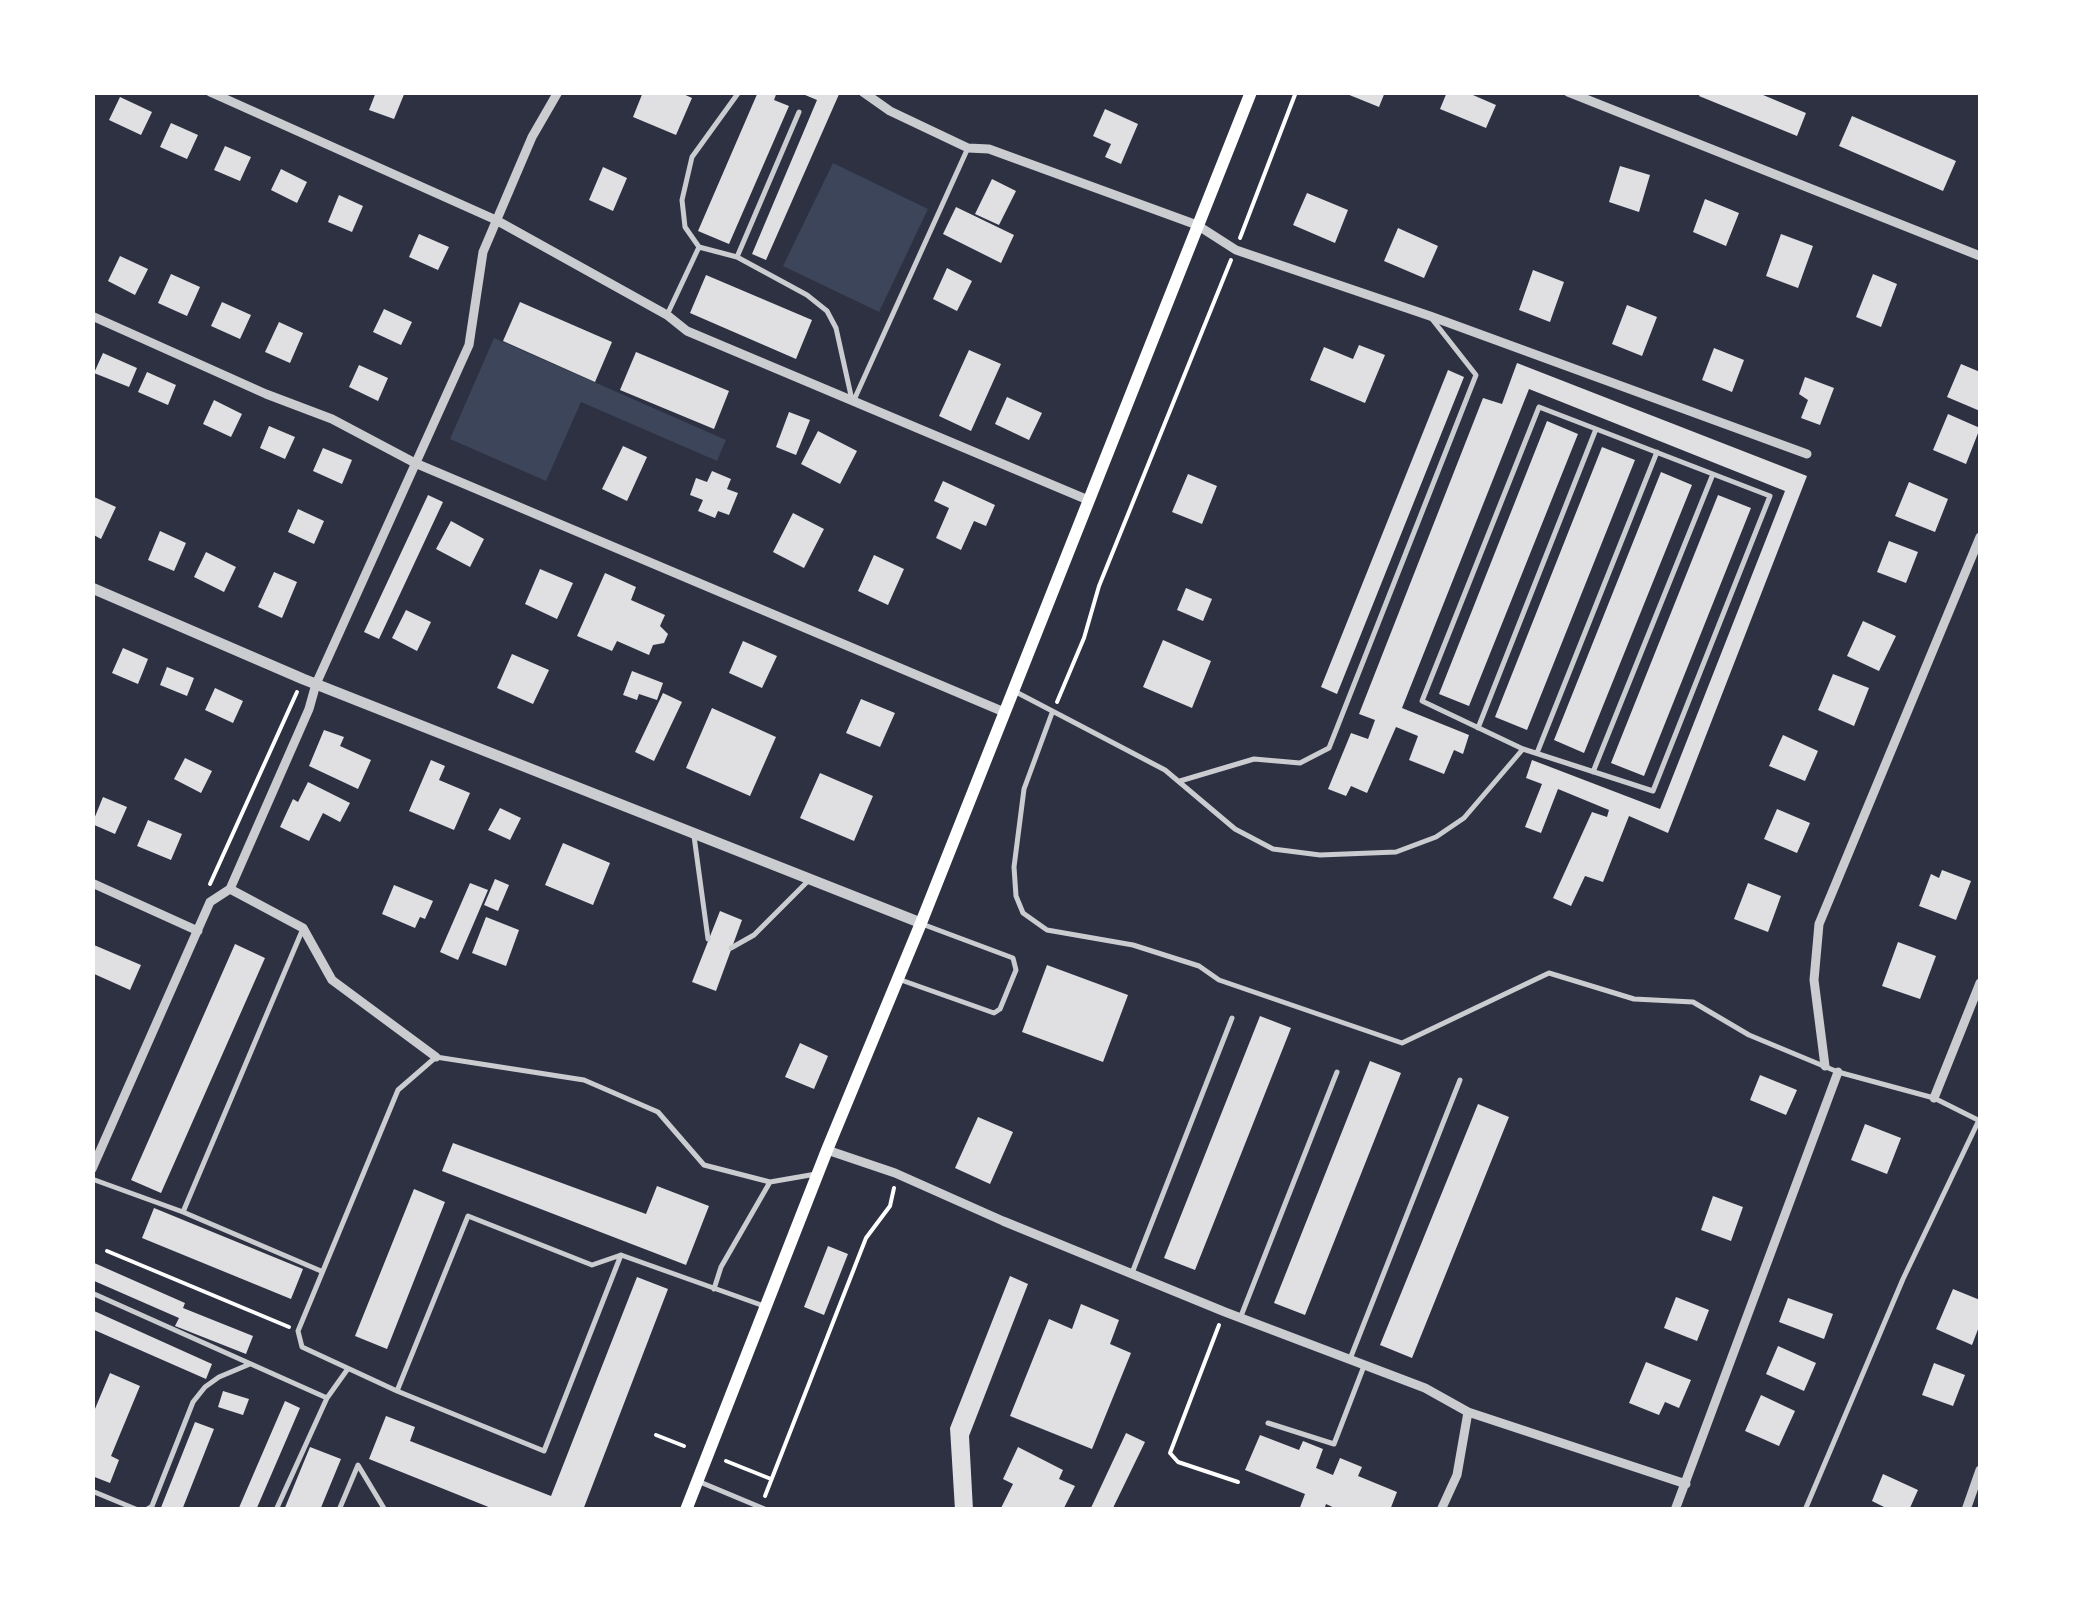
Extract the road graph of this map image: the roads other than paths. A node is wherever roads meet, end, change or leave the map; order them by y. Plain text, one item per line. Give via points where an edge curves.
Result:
1 (210, 92) edge
2 (558, 92) edge
3 (739, 92) edge
4 (863, 92) edge
5 (1251, 92) edge
6 (1568, 92) edge
7 (799, 112) dead end
8 (968, 148) junction
9 (496, 220) junction
10 (1197, 225) junction
11 (699, 246) junction
12 (737, 256) junction
13 (1980, 256) edge
14 (667, 315) junction
15 (92, 316) edge
16 (1430, 316) junction
17 (853, 402) junction
18 (1596, 429) junction
19 (1658, 452) junction
20 (1807, 454) dead end
21 (415, 463) junction
22 (1713, 474) junction
23 (1088, 500) junction
24 (1980, 538) edge
25 (92, 588) edge
26 (310, 681) junction
27 (1013, 690) junction
28 (1004, 712) junction
29 (1052, 713) junction
30 (1478, 728) junction
31 (1523, 749) junction
32 (1538, 754) junction
33 (1592, 772) junction
34 (1180, 782) junction
35 (694, 836) junction
36 (809, 880) junction
37 (92, 883) edge
38 (230, 889) junction
39 (921, 923) junction
40 (303, 928) junction
41 (198, 931) junction
42 (708, 939) dead end
43 (731, 948) dead end
44 (898, 979) junction
45 (1980, 983) edge
46 (1232, 1018) dead end
47 (436, 1057) junction
48 (1825, 1066) junction
49 (1337, 1072) dead end
50 (1838, 1072) junction
51 (1460, 1080) dead end
52 (1934, 1098) junction
53 (1980, 1121) edge
54 (97, 1146) edge
55 (827, 1150) junction
56 (92, 1169) edge
57 (819, 1174) junction
58 (92, 1179) edge
59 (770, 1182) junction
60 (183, 1212) junction
61 (622, 1256) junction
62 (322, 1271) junction
63 (1132, 1272) junction
64 (714, 1289) junction
65 (92, 1293) edge
66 (767, 1307) junction
67 (1241, 1318) junction
68 (1350, 1359) junction
69 (250, 1364) junction
70 (1364, 1366) junction
71 (347, 1370) junction
72 (396, 1390) junction
73 (327, 1398) junction
74 (1468, 1412) junction
75 (1268, 1423) dead end
76 (1980, 1470) edge
77 (698, 1481) junction
78 (1686, 1484) junction
79 (92, 1491) edge
80 (764, 1508) edge
81 (138, 1510) edge
82 (146, 1510) edge
83 (276, 1510) edge
84 (339, 1510) edge
85 (386, 1510) edge
86 (686, 1510) edge
87 (1441, 1510) edge
88 (1675, 1510) edge
89 (1805, 1510) edge
90 (1966, 1510) edge

1 - 9 street
2 - 9 street
3 - 11 lane via 692,158 682,200 685,227
4 - 8 street
5 - 10 main road
6 - 13 street
7 - 12 lane
8 - 10 street via 989,149
8 - 17 lane
9 - 14 street
9 - 21 street via 482,252 469,345
10 - 16 street via 1236,250
10 - 23 main road
11 - 12 lane
11 - 14 lane
12 - 17 lane via 827,311
14 - 17 street via 688,331
15 - 21 street via 332,419
16 - 20 street
16 - 34 lane via 1476,375 1329,748 1300,763 1254,759
17 - 23 street
18 - 19 lane
18 - 30 lane
18 - 30 lane via 1539,406 1422,701
19 - 22 lane
19 - 32 lane
21 - 26 street
21 - 28 street
22 - 33 lane
22 - 33 lane via 1770,496 1653,791
23 - 27 main road
24 - 48 street via 1819,924 1814,980
25 - 26 street
26 - 35 street
26 - 38 street via 309,710
27 - 28 main road
27 - 29 lane
28 - 39 main road
29 - 34 lane
29 - 48 lane via 1024,789 1014,867 1022,912 1047,930 1133,945 1199,966 1218,980 1402,1043 1548,973 1634,1000 1693,1002
30 - 31 lane
31 - 32 lane
31 - 34 lane via 1464,818 1396,852 1273,849 1234,829
32 - 33 lane
35 - 36 street
35 - 42 lane
36 - 39 street
36 - 43 lane via 754,935
37 - 41 street
38 - 40 street
38 - 41 street via 210,902
39 - 44 main road
39 - 44 lane via 1012,958 1016,970 1000,1009 992,1013
40 - 47 street via 332,980
40 - 60 lane
41 - 54 street
44 - 55 main road
45 - 52 street
46 - 63 lane
47 - 59 lane via 584,1080 658,1112 704,1165
47 - 62 lane via 398,1090
48 - 50 lane
49 - 67 lane
50 - 52 lane
50 - 78 street
51 - 68 lane
52 - 53 lane
53 - 89 lane via 1903,1279
54 - 56 street
55 - 57 main road
55 - 63 street
57 - 59 lane
57 - 66 main road
58 - 60 lane
59 - 64 lane
60 - 62 lane
61 - 64 lane
61 - 72 lane via 592,1264 468,1216
61 - 72 lane via 544,1451
62 - 71 lane via 298,1331 302,1347
63 - 67 street
64 - 66 lane
65 - 69 lane
66 - 77 main road
67 - 68 street
68 - 70 street
69 - 73 lane
69 - 82 lane via 220,1377 194,1402
70 - 74 street
70 - 75 lane via 1334,1444
71 - 72 lane
71 - 73 lane
73 - 83 lane
74 - 78 street
74 - 87 street via 1457,1475
76 - 90 street
77 - 80 lane
77 - 86 main road
78 - 88 street
79 - 81 lane
84 - 85 lane via 358,1465

